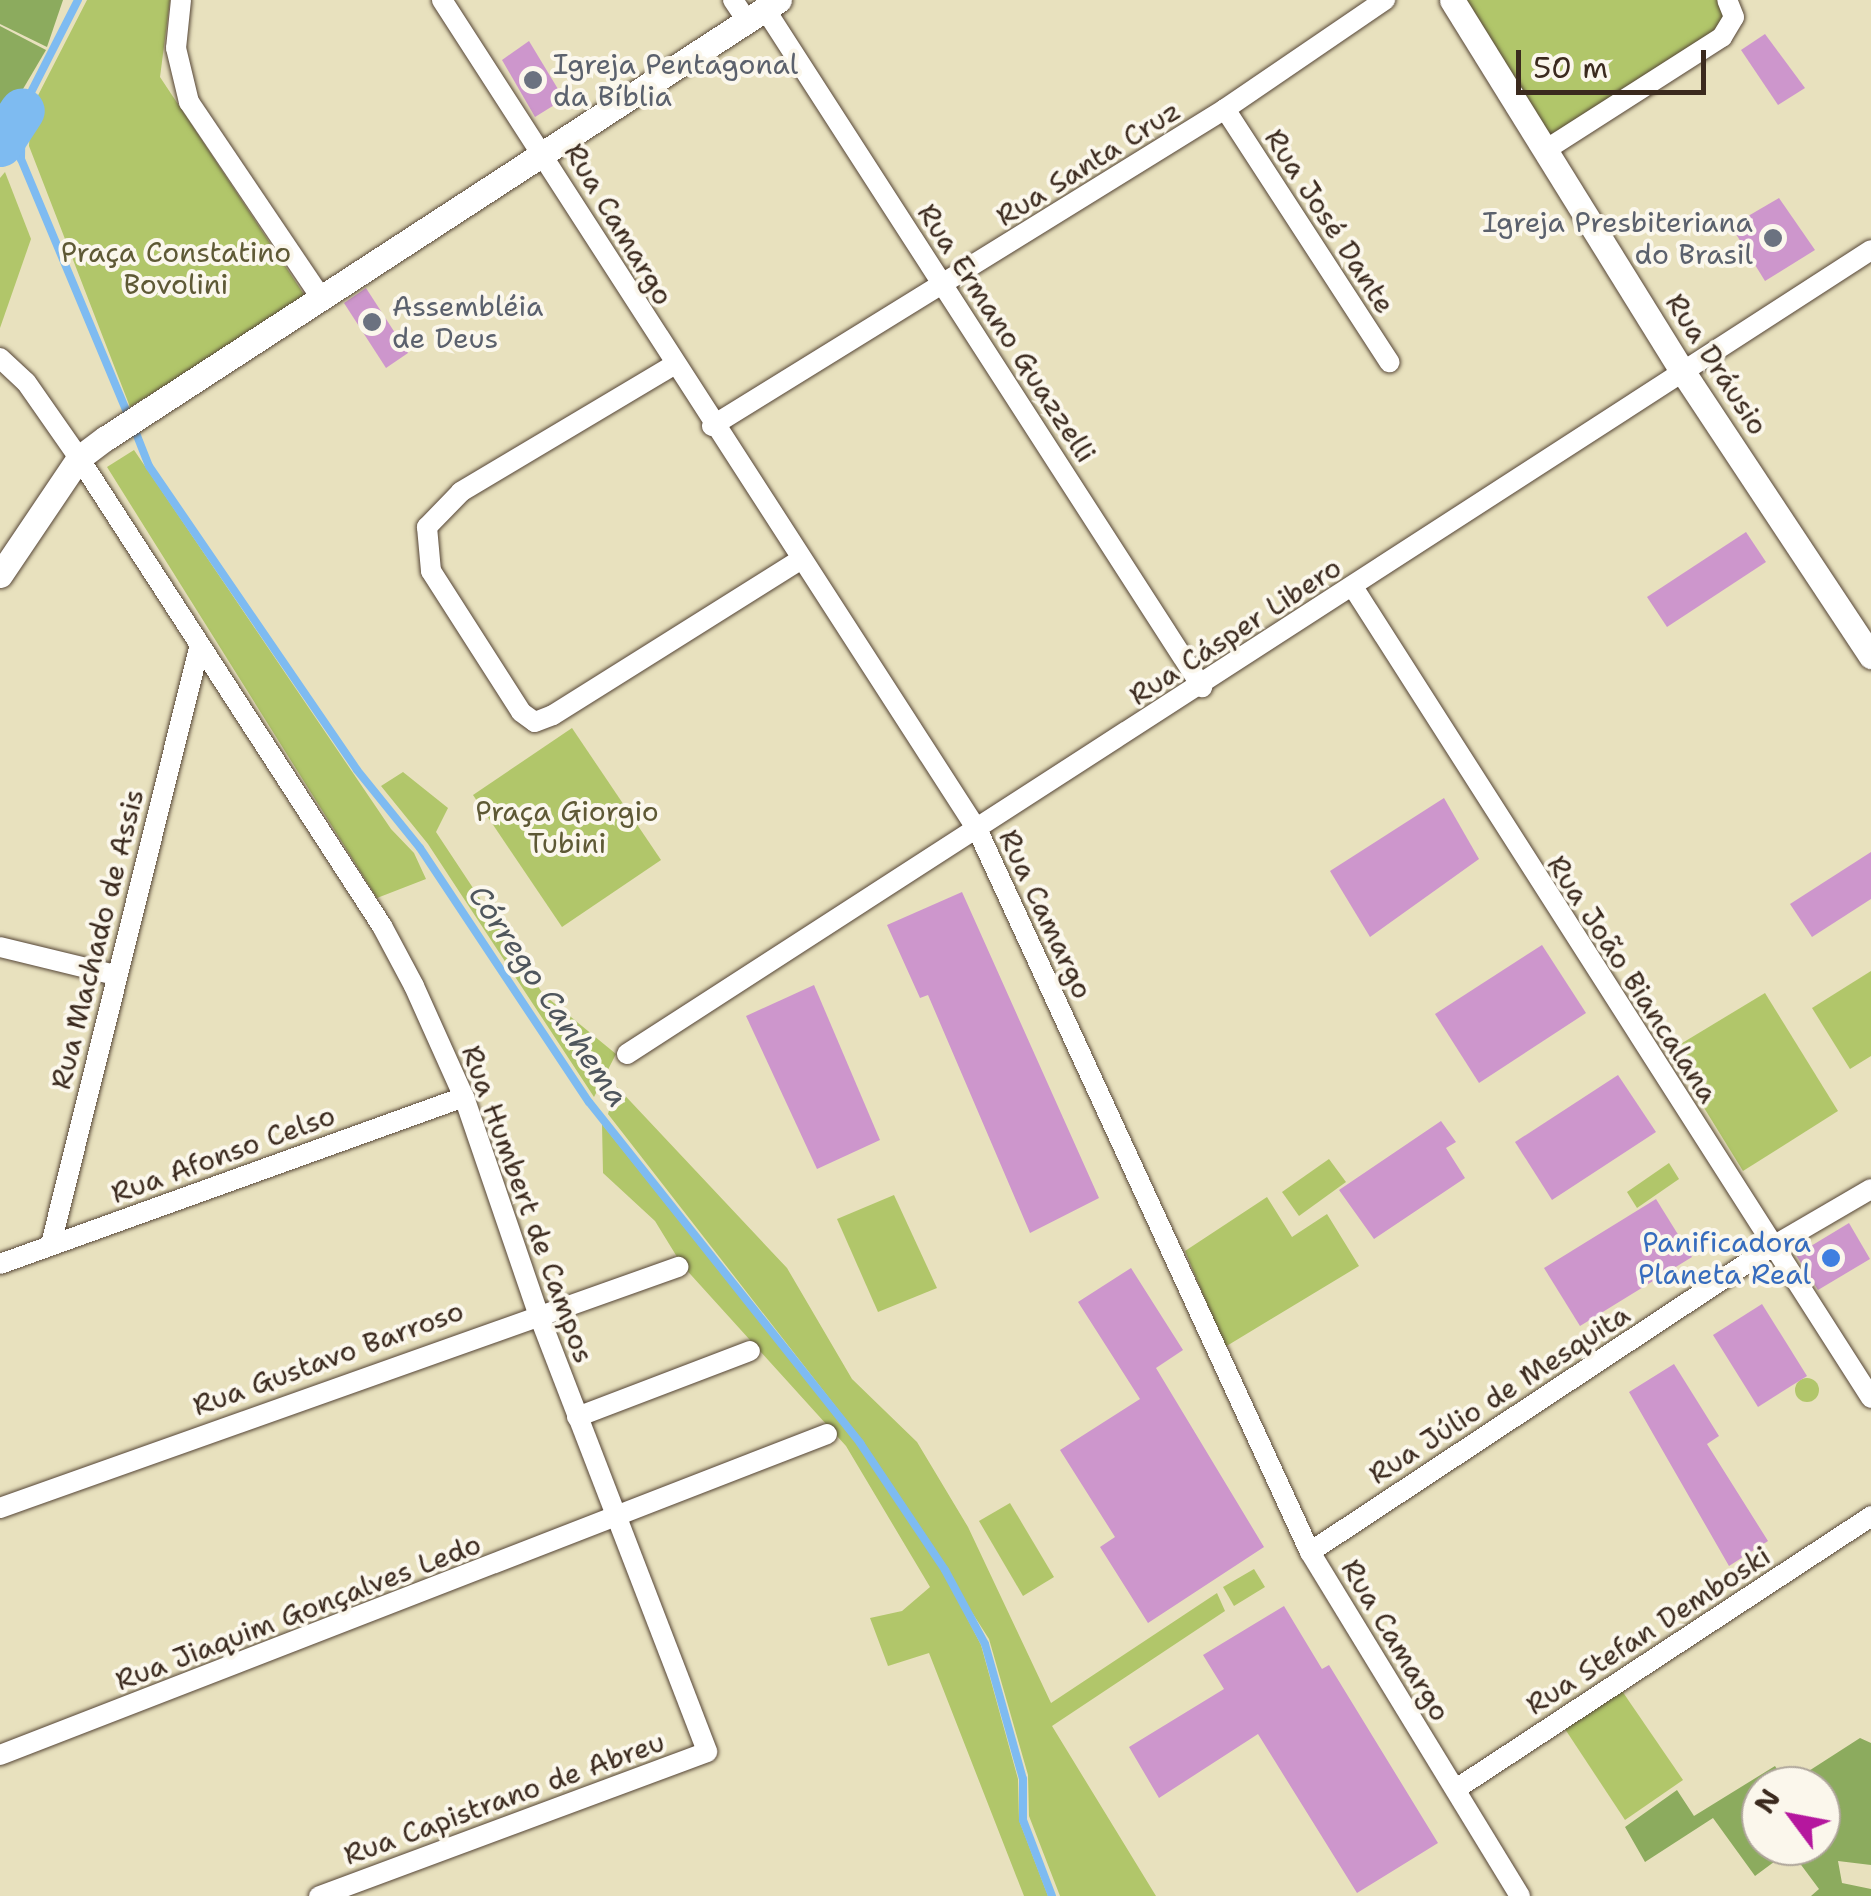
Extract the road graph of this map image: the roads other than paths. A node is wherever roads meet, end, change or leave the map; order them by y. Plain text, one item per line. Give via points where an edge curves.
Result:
1 (182, 0) edge
2 (442, 0) edge
3 (1385, 0) edge
4 (1452, 0) edge
5 (1728, 0) edge
6 (756, 8) edge
7 (1225, 108) junction
8 (1547, 149) junction
9 (545, 154) junction
10 (1871, 250) edge
11 (944, 286) junction
12 (320, 295) junction
13 (0, 358) edge
14 (1389, 362) dead end
15 (672, 366) junction
16 (1684, 372) junction
17 (712, 426) junction
18 (79, 458) junction
19 (800, 560) junction
20 (0, 575) edge
21 (1353, 587) junction
22 (199, 648) junction
23 (1871, 656) edge
24 (1202, 687) junction
25 (978, 831) junction
26 (0, 947) edge
27 (116, 975) junction
28 (627, 1054) dead end
29 (464, 1097) junction
30 (1871, 1190) edge
31 (51, 1244) junction
32 (1773, 1246) junction
33 (0, 1264) edge
34 (678, 1267) dead end
35 (538, 1312) junction
36 (750, 1351) dead end
37 (1871, 1398) edge
38 (577, 1417) junction
39 (827, 1434) dead end
40 (0, 1508) edge
41 (1871, 1516) edge
42 (615, 1518) junction
43 (1310, 1552) junction
44 (707, 1752) joint
45 (0, 1756) edge
46 (1456, 1789) junction
47 (319, 1896) edge
48 (1520, 1896) edge

1 - 12 street via 176,48 189,102
2 - 9 street, Rua Camargo
3 - 7 street, Rua Santa Cruz
4 - 8 street, Rua Dráusio
5 - 8 street via 1734,17 1722,37
6 - 9 street
6 - 11 street, Rua Ermano Guazzelli
7 - 11 street, Rua Santa Cruz
7 - 14 street, Rua José Dante
8 - 16 street, Rua Dráusio
9 - 12 street
9 - 15 street, Rua Camargo
10 - 16 street, Rua Cásper Libero
11 - 17 street, Rua Santa Cruz
11 - 24 street, Rua Ermano Guazzelli
12 - 18 street
13 - 18 street, Rua Humbert de Campos via 26,382
15 - 17 street, Rua Camargo
15 - 19 street via 461,492 427,527 431,571 520,712 536,722 553,715
16 - 21 street, Rua Cásper Libero
16 - 23 street, Rua Dráusio
17 - 19 street, Rua Camargo
18 - 20 street
18 - 22 street, Rua Humbert de Campos
19 - 25 street, Rua Camargo
21 - 24 street, Rua Cásper Libero
21 - 32 street, Rua João Biancalana
22 - 27 street, Rua Machado de Assis
22 - 29 street, Rua Humbert de Campos via 382,926
24 - 25 street, Rua Cásper Libero
25 - 28 street, Rua Cásper Libero
25 - 43 street, Rua Camargo
26 - 27 street
27 - 31 street, Rua Machado de Assis
29 - 31 street, Rua Afonso Celso
29 - 35 street, Rua Humbert de Campos
30 - 32 street, Rua Júlio de Mesquita
31 - 33 street, Rua Afonso Celso
32 - 37 street, Rua João Biancalana
32 - 43 street, Rua Júlio de Mesquita
34 - 35 street, Rua Gustavo Barroso
35 - 38 street, Rua Humbert de Campos
35 - 40 street, Rua Gustavo Barroso
36 - 38 street
38 - 42 street, Rua Humbert de Campos
39 - 42 street, Rua Jiaquim Gonçalves Ledo
41 - 46 street, Rua Stefan Demboski
42 - 44 street, Rua Humbert de Campos
42 - 45 street, Rua Jiaquim Gonçalves Ledo
43 - 46 street, Rua Camargo
44 - 47 street, Rua Capistrano de Abreu
46 - 48 street, Rua Camargo

